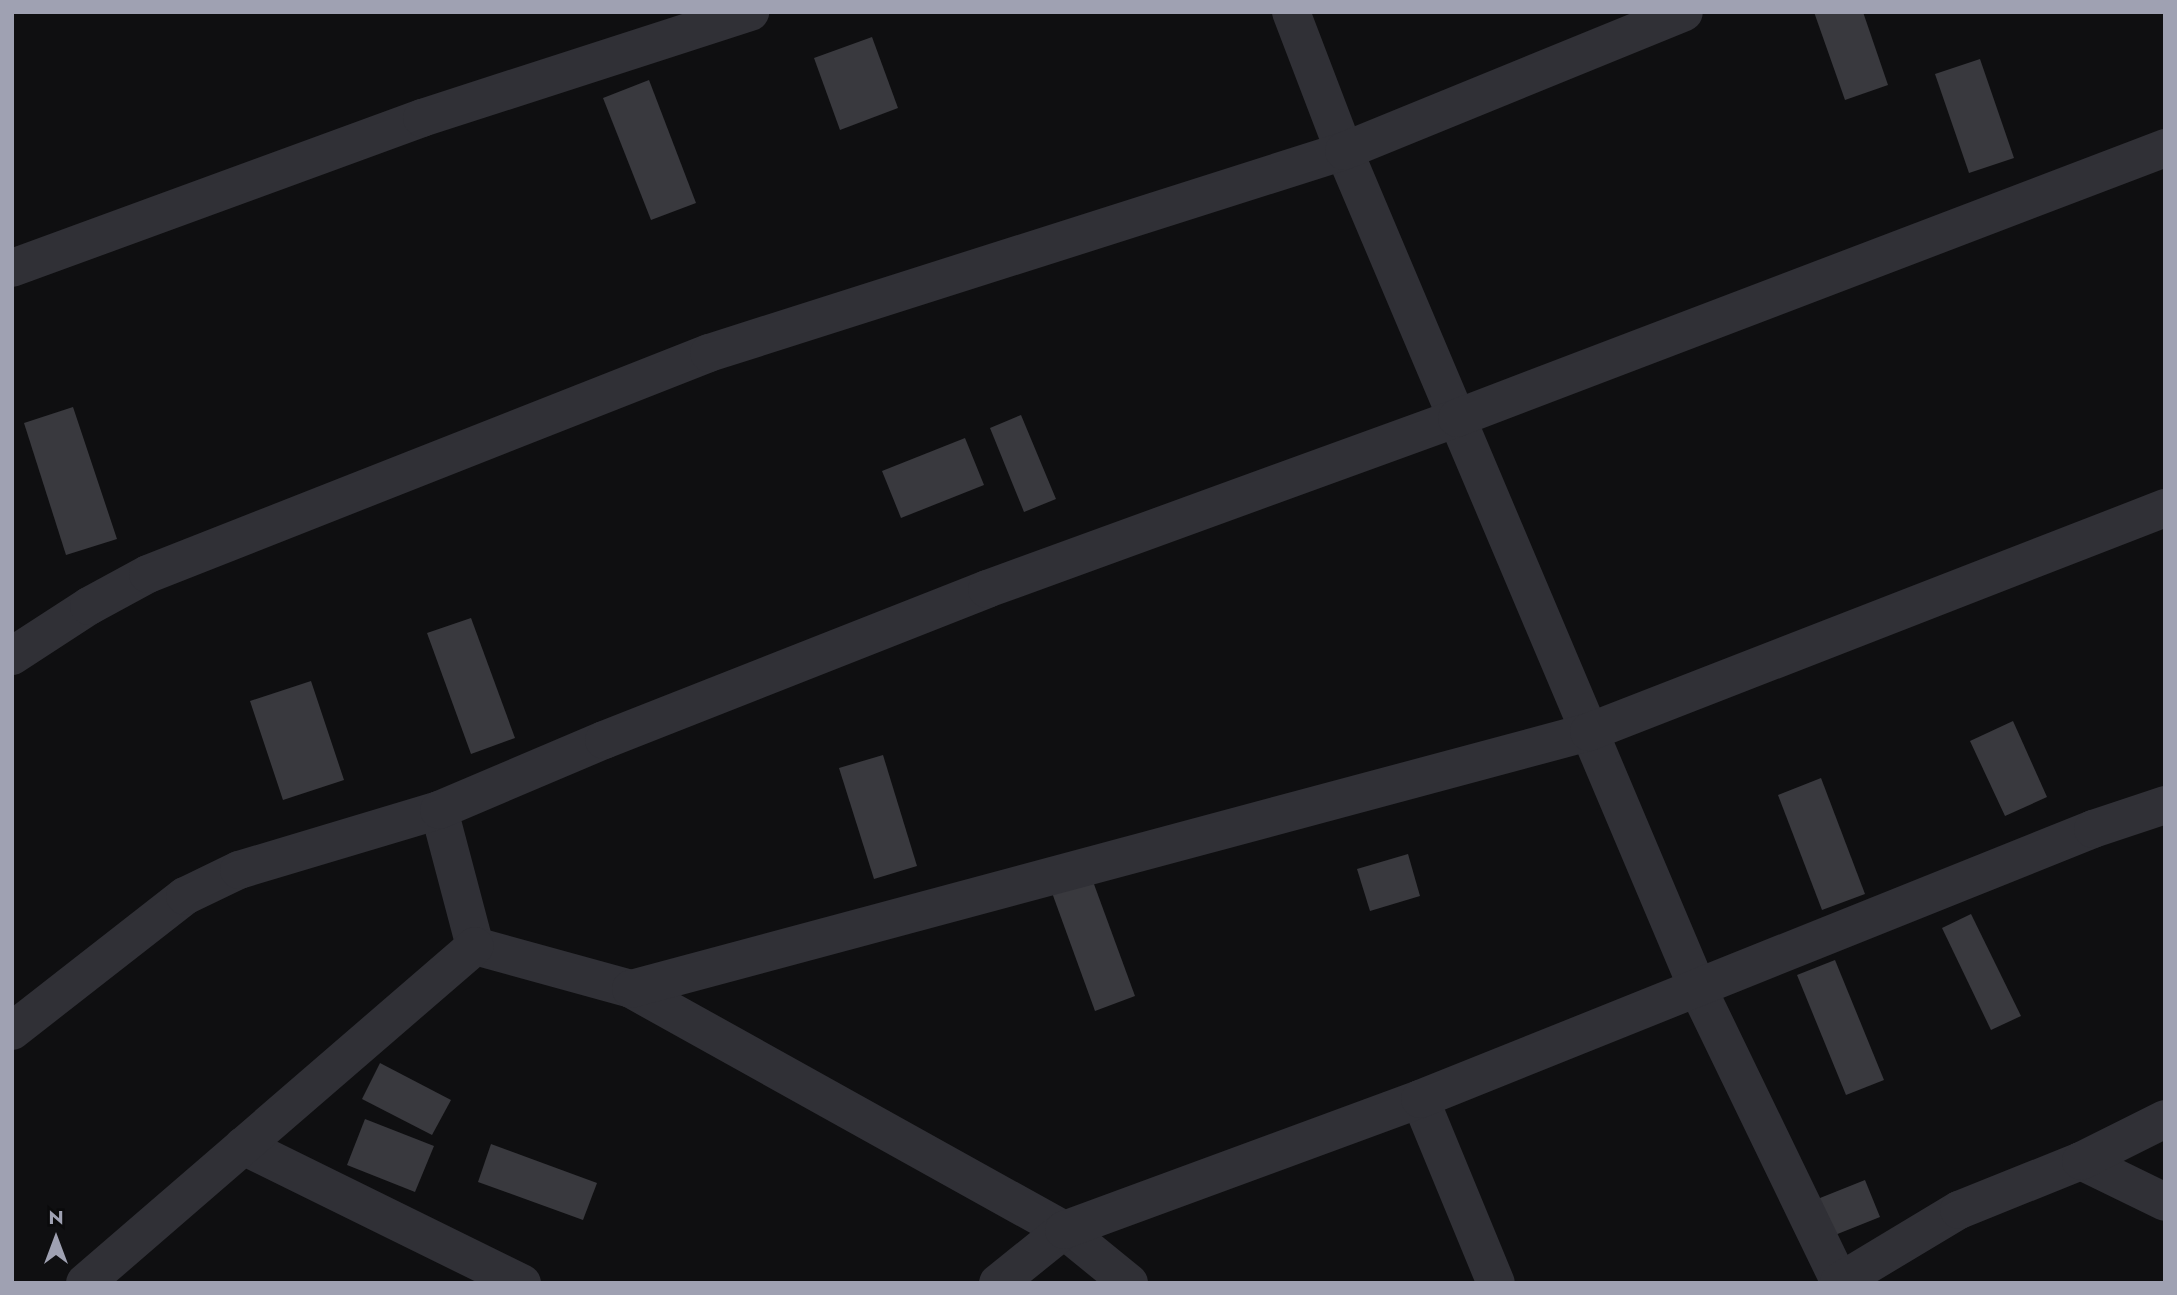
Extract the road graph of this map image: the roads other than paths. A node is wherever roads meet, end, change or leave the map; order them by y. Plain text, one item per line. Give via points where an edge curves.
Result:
1 (750, 12) edge
2 (1291, 12) edge
3 (1684, 12) edge
4 (2165, 148) edge
5 (1344, 151) junction
6 (12, 268) edge
7 (1457, 418) junction
8 (2165, 508) edge
9 (12, 656) edge
10 (1589, 732) junction
11 (2165, 805) edge
12 (439, 810) junction
13 (475, 947) junction
14 (631, 989) junction
15 (1698, 989) junction
16 (12, 1031) edge
17 (1420, 1099) junction
18 (2165, 1119) edge
19 (243, 1146) junction
20 (2081, 1161) junction
21 (2165, 1202) edge
22 (1064, 1230) junction
23 (1839, 1282) edge
24 (85, 1283) edge
25 (522, 1283) edge
26 (998, 1283) edge
27 (1129, 1283) edge
28 (1496, 1283) edge

1 - 6 street via 422,118
2 - 5 street
3 - 5 street
4 - 7 street
5 - 7 street
5 - 9 street via 709,352 148,574
7 - 10 street
7 - 12 street via 974,594
8 - 10 street
10 - 14 street
10 - 15 street
11 - 15 street via 2093,829
12 - 13 street
12 - 16 street via 239,870 185,896
13 - 14 street
13 - 19 street
14 - 22 street
15 - 17 street
15 - 23 street
17 - 22 street
17 - 28 street
18 - 20 street
19 - 24 street
19 - 25 street
20 - 21 street
20 - 23 street via 1959,1210
22 - 26 street
22 - 27 street

